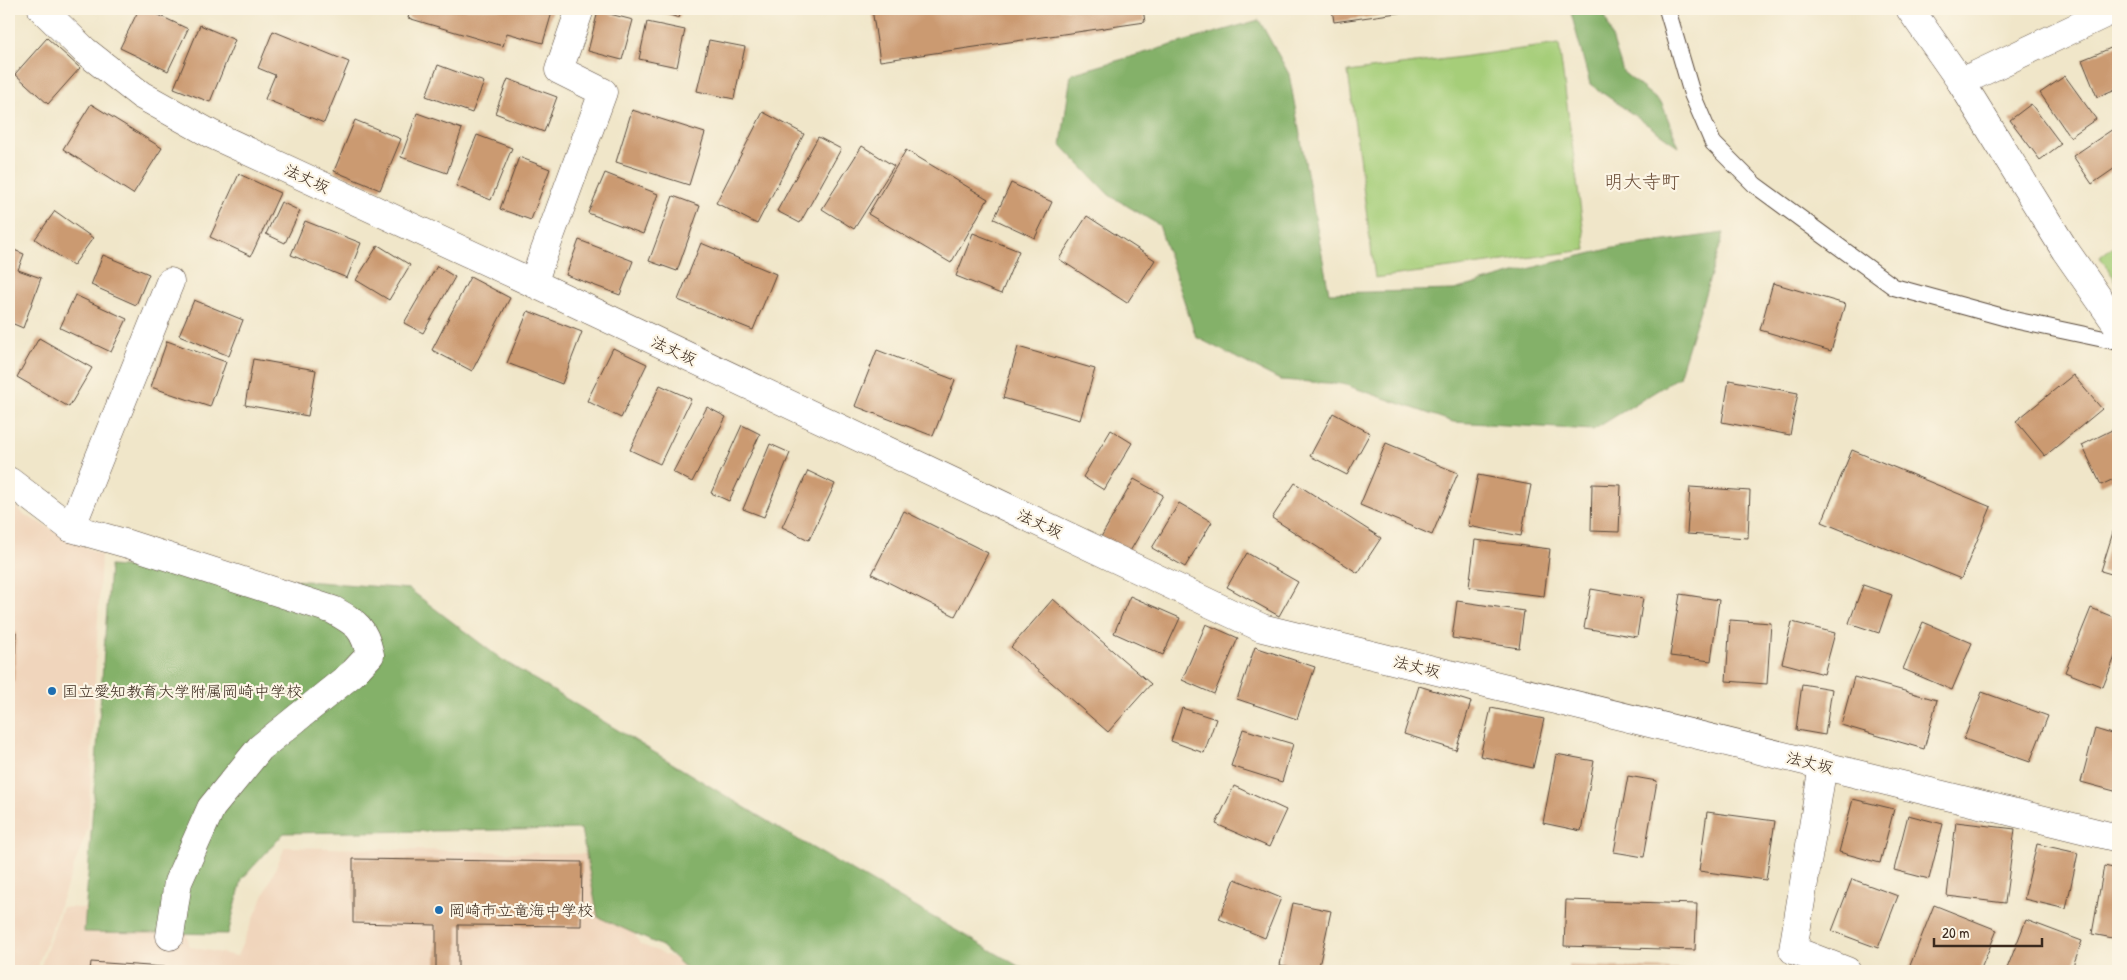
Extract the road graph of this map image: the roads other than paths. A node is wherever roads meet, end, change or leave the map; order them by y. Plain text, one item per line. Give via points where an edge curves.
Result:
1 (42, 9) edge
2 (580, 9) edge
3 (1667, 9) edge
4 (1910, 9) edge
5 (2115, 9) edge
6 (1961, 82) junction
7 (170, 282) dead end
8 (533, 283) junction
9 (2118, 326) edge
10 (2118, 342) edge
11 (9, 481) edge
12 (71, 528) junction
13 (1823, 765) junction
14 (2118, 838) edge
15 (170, 936) dead end
16 (1847, 971) edge

1 - 8 street, 法丈坂 via 85,52 150,100 211,134
2 - 8 street via 559,70 602,92
3 - 10 lane via 1692,94 1712,143 1763,190 1894,287 2014,320
4 - 6 street
5 - 6 street
6 - 9 street via 2065,250
7 - 12 street
8 - 13 street, 法丈坂 via 1262,628
11 - 12 street
12 - 15 street via 333,610 356,623 367,638 370,655 260,748 211,808 178,882
13 - 14 street, 法丈坂
13 - 16 street via 1793,950

